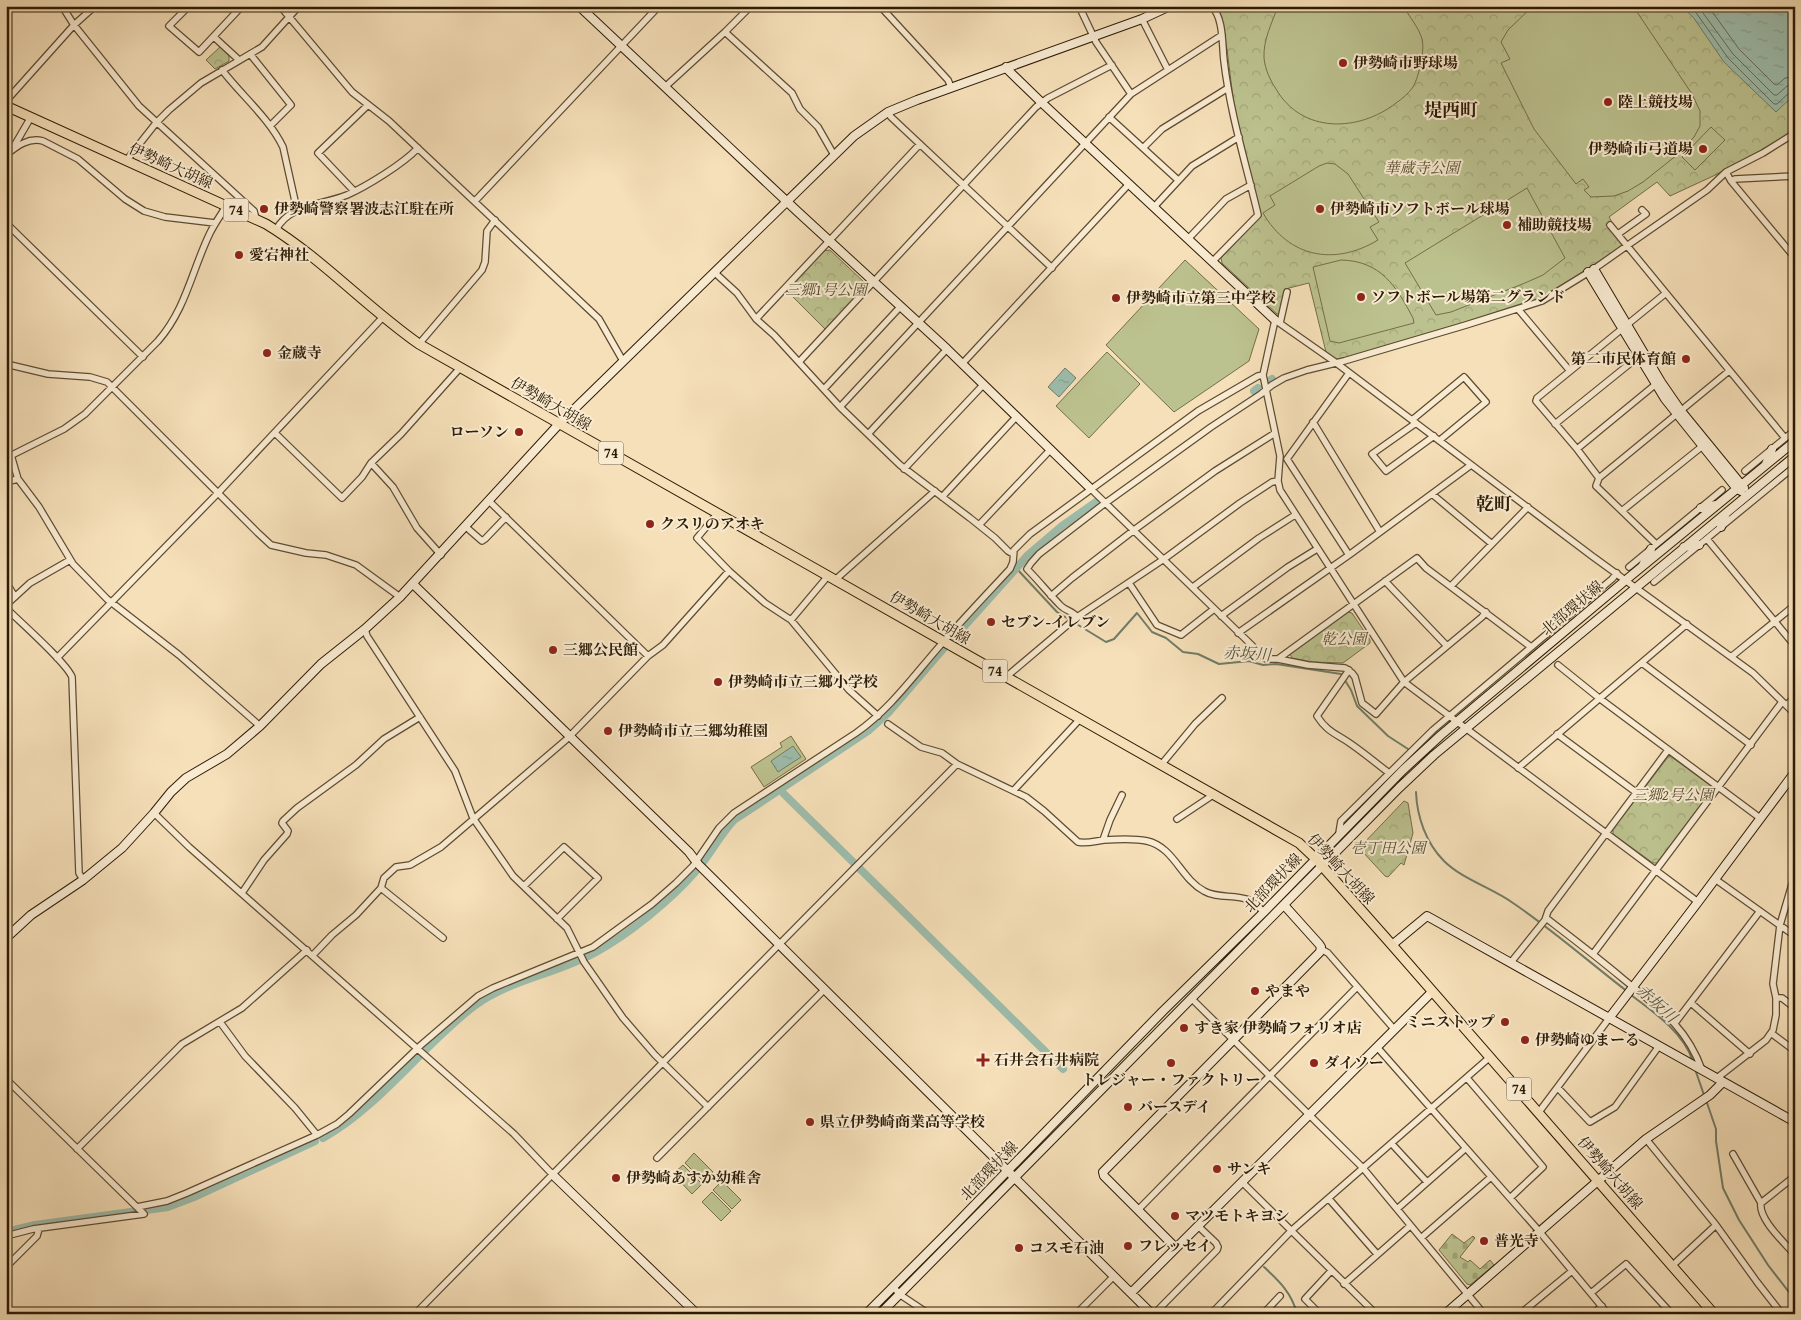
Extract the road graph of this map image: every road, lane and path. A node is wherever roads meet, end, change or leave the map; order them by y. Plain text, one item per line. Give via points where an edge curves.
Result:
1 (62, 6) edge
2 (95, 6) edge
3 (189, 6) edge
4 (280, 6) edge
5 (299, 6) edge
6 (580, 6) edge
7 (659, 6) edge
8 (751, 6) edge
9 (880, 6) edge
10 (1079, 6) edge
11 (1170, 6) edge
12 (1212, 6) edge
13 (239, 7) edge
14 (289, 17) junction
15 (1142, 19) junction
16 (74, 25) junction
17 (725, 32) junction
18 (1222, 35) junction
19 (1094, 36) junction
20 (214, 37) junction
21 (622, 46) junction
22 (250, 54) junction
23 (239, 60) junction
24 (1112, 65) junction
25 (1006, 67) junction
26 (222, 70) junction
27 (1168, 70) junction
28 (665, 87) junction
29 (951, 88) junction
30 (1228, 88) junction
31 (1131, 94) junction
32 (6, 101) edge
33 (1041, 102) junction
34 (368, 105) junction
35 (6, 106) edge
36 (888, 112) junction
37 (30, 117) junction
38 (1109, 117) junction
39 (156, 123) junction
40 (270, 126) junction
41 (1795, 133) edge
42 (1239, 137) junction
43 (1085, 143) junction
44 (920, 144) junction
45 (418, 148) junction
46 (1143, 148) junction
47 (9, 153) edge
48 (834, 155) junction
49 (126, 161) junction
50 (1726, 172) junction
51 (1795, 176) edge
52 (1178, 180) junction
53 (1731, 181) junction
54 (964, 184) junction
55 (1129, 184) junction
56 (1251, 185) junction
57 (354, 191) junction
58 (475, 201) junction
59 (787, 201) junction
60 (226, 206) junction
61 (1154, 206) junction
62 (297, 210) junction
63 (1642, 210) dead end
64 (256, 219) junction
65 (495, 220) junction
66 (6, 223) edge
67 (215, 223) junction
68 (1610, 225) dead end
69 (1008, 226) junction
70 (276, 230) junction
71 (1618, 234) junction
72 (1188, 239) junction
73 (830, 241) junction
74 (1628, 245) junction
75 (1795, 258) edge
76 (1213, 261) junction
77 (1052, 268) junction
78 (1591, 271) junction
79 (714, 272) junction
80 (874, 282) junction
81 (1287, 292) dead end
82 (1666, 293) junction
83 (901, 306) junction
84 (1518, 309) junction
85 (384, 317) junction
86 (756, 319) junction
87 (1278, 322) junction
88 (919, 323) junction
89 (1624, 328) junction
90 (419, 344) junction
91 (947, 349) junction
92 (1638, 356) junction
93 (143, 357) junction
94 (624, 361) junction
95 (799, 362) junction
96 (1335, 362) junction
97 (6, 364) edge
98 (962, 364) junction
99 (460, 368) junction
100 (1570, 370) junction
101 (1729, 371) junction
102 (1349, 373) junction
103 (1263, 375) junction
104 (984, 384) junction
105 (1656, 384) junction
106 (113, 387) junction
107 (824, 389) junction
108 (1266, 390) junction
109 (840, 407) junction
110 (1679, 412) junction
111 (1017, 416) junction
112 (1414, 421) junction
113 (1313, 422) junction
114 (559, 424) junction
115 (1555, 424) junction
116 (1795, 430) edge
117 (275, 433) junction
118 (869, 433) junction
119 (1275, 433) junction
120 (1434, 436) junction
121 (1784, 438) junction
122 (1440, 440) junction
123 (1795, 441) edge
124 (1705, 444) junction
125 (1051, 449) junction
126 (1577, 449) junction
127 (1772, 449) junction
128 (1795, 456) edge
129 (8, 457) edge
130 (1791, 462) edge
131 (371, 463) junction
132 (1471, 465) junction
133 (1765, 466) junction
134 (1795, 466) edge
135 (904, 469) junction
136 (1745, 471) dead end
137 (1599, 478) junction
138 (18, 480) junction
139 (1278, 481) junction
140 (6, 482) edge
141 (1740, 486) junction
142 (1091, 489) junction
143 (1722, 490) dead end
144 (935, 491) junction
145 (218, 493) junction
146 (1432, 494) junction
147 (1747, 494) junction
148 (942, 497) junction
149 (489, 501) junction
150 (1105, 503) junction
151 (1718, 505) junction
152 (1528, 507) junction
153 (1700, 508) junction
154 (1623, 510) junction
155 (1727, 511) junction
156 (717, 514) junction
157 (1295, 515) junction
158 (506, 517) junction
159 (979, 525) junction
160 (466, 527) junction
161 (1720, 527) junction
162 (1134, 530) junction
163 (1380, 532) junction
164 (1707, 539) junction
165 (1492, 544) junction
166 (1699, 545) junction
167 (1684, 546) junction
168 (1654, 547) junction
169 (1317, 549) junction
170 (1013, 554) junction
171 (441, 555) junction
172 (1349, 555) junction
173 (1164, 559) junction
174 (70, 560) junction
175 (1642, 566) junction
176 (1629, 567) dead end
177 (1329, 568) junction
178 (728, 572) junction
179 (1616, 573) junction
180 (831, 578) junction
181 (1627, 580) junction
182 (6, 582) edge
183 (1385, 582) junction
184 (1654, 582) dead end
185 (1129, 583) junction
186 (413, 584) junction
187 (1451, 586) junction
188 (1636, 586) junction
189 (1193, 587) junction
190 (1051, 596) junction
191 (15, 597) junction
192 (400, 597) junction
193 (111, 602) junction
194 (1353, 605) junction
195 (1795, 605) edge
196 (6, 607) edge
197 (1214, 609) junction
198 (1486, 612) junction
199 (1221, 616) junction
200 (1078, 617) junction
201 (791, 620) junction
202 (1775, 622) junction
203 (1687, 624) junction
204 (364, 629) junction
205 (1238, 633) junction
206 (944, 642) junction
207 (1447, 646) junction
208 (1795, 646) edge
209 (1532, 647) junction
210 (648, 656) junction
211 (1731, 657) junction
212 (57, 658) junction
213 (1278, 659) junction
214 (1642, 663) junction
215 (1558, 665) dead end
216 (1349, 670) junction
217 (1006, 677) junction
218 (1404, 682) junction
219 (1222, 698) dead end
220 (1599, 698) junction
221 (1795, 698) edge
222 (1784, 703) junction
223 (1795, 714) edge
224 (878, 716) junction
225 (1450, 716) junction
226 (420, 717) junction
227 (1080, 720) junction
228 (1457, 722) junction
229 (888, 724) dead end
230 (260, 726) junction
231 (1466, 728) junction
232 (1557, 734) junction
233 (570, 736) junction
234 (1751, 745) junction
235 (1668, 750) junction
236 (957, 764) junction
237 (1161, 766) junction
238 (1518, 768) junction
239 (1795, 772) edge
240 (1389, 773) junction
241 (1718, 787) junction
242 (1014, 790) junction
243 (1637, 793) junction
244 (1122, 795) dead end
245 (1213, 795) junction
246 (154, 813) junction
247 (473, 818) junction
248 (1760, 818) junction
249 (1177, 819) dead end
250 (1340, 833) junction
251 (1605, 834) junction
252 (1103, 840) junction
253 (1316, 858) junction
254 (699, 865) junction
255 (1322, 866) junction
256 (1656, 872) junction
257 (1795, 874) edge
258 (1715, 879) junction
259 (82, 880) junction
260 (524, 886) junction
261 (381, 888) junction
262 (242, 893) junction
263 (1698, 902) junction
264 (1284, 905) junction
265 (1760, 911) junction
266 (1264, 912) junction
267 (1546, 918) junction
268 (557, 919) junction
269 (1780, 925) junction
270 (1795, 936) edge
271 (6, 938) edge
272 (444, 938) dead end
273 (779, 945) junction
274 (1392, 945) junction
275 (1321, 949) junction
276 (307, 950) junction
277 (580, 953) junction
278 (1593, 954) junction
279 (313, 955) junction
280 (1512, 961) junction
281 (1357, 987) junction
282 (1632, 988) junction
283 (824, 990) junction
284 (1432, 992) junction
285 (1191, 998) junction
286 (1776, 998) junction
287 (1691, 1003) junction
288 (1795, 1008) edge
289 (1610, 1017) junction
290 (220, 1022) junction
291 (1674, 1023) junction
292 (1394, 1029) junction
293 (1771, 1033) junction
294 (1232, 1040) junction
295 (1659, 1046) junction
296 (1376, 1047) junction
297 (418, 1049) junction
298 (1795, 1051) edge
299 (1750, 1054) junction
300 (1490, 1057) junction
301 (662, 1063) junction
302 (1702, 1070) junction
303 (1270, 1076) junction
304 (1467, 1078) junction
305 (6, 1079) edge
306 (1720, 1080) junction
307 (1558, 1088) junction
308 (708, 1107) junction
309 (1432, 1109) junction
310 (1539, 1112) junction
311 (1308, 1114) junction
312 (1795, 1122) edge
313 (317, 1135) junction
314 (1646, 1139) junction
315 (1392, 1144) junction
316 (1466, 1148) junction
317 (77, 1149) junction
318 (1733, 1154) dead end
319 (657, 1158) dead end
320 (1363, 1168) junction
321 (1008, 1171) junction
322 (553, 1175) junction
323 (1795, 1176) edge
324 (1491, 1177) junction
325 (1015, 1178) junction
326 (1598, 1181) junction
327 (1242, 1182) junction
328 (1427, 1182) junction
329 (1510, 1198) junction
330 (1329, 1199) junction
331 (1761, 1203) junction
332 (139, 1209) junction
333 (1397, 1209) junction
334 (1138, 1210) junction
335 (1716, 1225) junction
336 (1198, 1226) junction
337 (1410, 1226) junction
338 (39, 1229) junction
339 (1292, 1230) junction
340 (1539, 1231) junction
341 (6, 1236) edge
342 (1421, 1238) junction
343 (1175, 1247) junction
344 (1377, 1254) junction
345 (1795, 1256) edge
346 (1673, 1265) junction
347 (6, 1267) edge
348 (1331, 1270) junction
349 (1572, 1271) junction
350 (1114, 1276) junction
351 (1344, 1284) junction
352 (893, 1287) junction
353 (1131, 1293) junction
354 (1591, 1293) junction
355 (900, 1294) junction
356 (1467, 1294) junction
357 (1280, 1296) dead end
358 (1602, 1306) junction
359 (1795, 1308) edge
360 (415, 1314) edge
361 (697, 1314) edge
362 (866, 1314) edge
363 (880, 1314) edge
364 (929, 1314) edge
365 (1076, 1314) edge
366 (1153, 1314) edge
367 (1210, 1314) edge
368 (1263, 1314) edge
369 (1320, 1314) edge
370 (1376, 1314) edge
371 (1445, 1314) edge
372 (1484, 1314) edge
373 (1520, 1314) edge
374 (1593, 1314) edge
375 (1608, 1314) edge
376 (1668, 1314) edge
377 (1714, 1314) edge
378 (1782, 1314) edge
379 (1787, 1314) edge

1 - 16 street
2 - 16 street
3 - 20 street via 169,26 200,52
4 - 14 street
5 - 14 street
6 - 21 street
7 - 21 street
8 - 17 street
9 - 29 street via 948,80
10 - 19 street
11 - 15 street
12 - 18 street
13 - 20 street
14 - 22 street via 262,47
14 - 34 street via 352,92
15 - 19 street
15 - 27 street
16 - 32 street
16 - 39 street
17 - 28 street
17 - 48 street via 792,94
18 - 27 street
18 - 30 street
19 - 24 street
19 - 25 street
20 - 23 street
21 - 28 street
21 - 58 street
22 - 23 street
22 - 40 street via 291,105
23 - 26 street
24 - 31 street
24 - 33 street
25 - 29 street
25 - 33 street
26 - 39 street via 188,93
26 - 40 street
27 - 31 street
28 - 59 street
29 - 36 street
30 - 42 street
30 - 46 street via 1162,129
31 - 38 street
33 - 43 street
33 - 54 street
34 - 45 street
34 - 57 street via 318,153
35 - 37 main road, 伊勢崎大胡線 / 74
36 - 44 street
36 - 48 street
37 - 47 street
37 - 49 main road, 伊勢崎大胡線 / 74
38 - 43 street
38 - 46 street
39 - 49 street
39 - 64 street via 254,211
40 - 62 street via 284,147
41 - 50 street
42 - 52 street via 1192,166
42 - 56 street
43 - 55 street
43 - 69 street
44 - 54 street
44 - 73 street
45 - 57 street
45 - 58 street
46 - 52 street
47 - 67 street via 26,142 43,141 78,160 144,211
48 - 59 street
49 - 60 main road, 伊勢崎大胡線 / 74
50 - 53 street
50 - 74 street via 1707,190
51 - 53 street
52 - 61 street
53 - 75 street
54 - 69 street
54 - 80 street
55 - 61 street
55 - 77 street
56 - 72 street via 1226,199
56 - 76 street via 1258,215
57 - 62 street
58 - 65 street
59 - 73 street
59 - 79 street
60 - 64 main road, 伊勢崎大胡線 / 74
60 - 67 street
61 - 72 street
62 - 70 street
63 - 71 street via 1646,214
64 - 70 main road, 伊勢崎大胡線 / 74
65 - 90 street via 487,231 482,270
65 - 94 street via 599,319
66 - 93 street
67 - 93 street via 178,314
68 - 71 street
69 - 77 street
69 - 88 street
70 - 85 main road, 伊勢崎大胡線 / 74 via 302,247
71 - 74 street
72 - 76 street
73 - 80 street
73 - 86 street
74 - 78 street
74 - 82 street
76 - 87 street
77 - 98 street
78 - 84 street via 1542,300
78 - 89 street
79 - 86 street via 737,293
79 - 94 street
80 - 83 street
80 - 95 street
81 - 87 street
82 - 89 street
82 - 101 street
83 - 88 street
83 - 107 street
84 - 96 street
84 - 100 street
85 - 90 main road, 伊勢崎大胡線 / 74
85 - 117 street
86 - 95 street
87 - 96 street
87 - 103 street
88 - 91 street
88 - 109 street
89 - 92 street
89 - 100 street
89 - 110 street
90 - 99 main road, 伊勢崎大胡線 / 74
91 - 98 street
91 - 118 street
92 - 105 street
92 - 115 street
93 - 106 street
94 - 114 street
95 - 107 street
96 - 102 street
96 - 108 street via 1284,378
97 - 106 street via 48,374 99,379
98 - 104 street
99 - 114 main road, 伊勢崎大胡線 / 74
99 - 131 street
100 - 115 street via 1536,401
101 - 110 street
101 - 121 street
102 - 112 street
102 - 113 street
103 - 108 street
103 - 142 street via 1198,411
104 - 111 street
104 - 135 street
105 - 110 street
105 - 126 street
106 - 129 street via 64,429
106 - 145 street
107 - 109 street
108 - 119 street
108 - 150 street
109 - 118 street
110 - 124 street
110 - 137 street
111 - 125 street
111 - 148 street
112 - 120 street
112 - 120 street via 1372,454 1386,471
112 - 122 street via 1464,377 1486,402
113 - 163 street
113 - 172 street via 1287,459
114 - 149 street
114 - 156 main road, 伊勢崎大胡線 / 74
115 - 126 street
116 - 121 street
117 - 131 street via 342,498
117 - 145 street
118 - 135 street
119 - 139 street via 1280,456
119 - 162 street via 1215,471
120 - 122 street
121 - 127 street
122 - 132 street
123 - 133 street, 北部環状線
124 - 141 street
124 - 154 street
125 - 142 street
125 - 159 street
126 - 137 street
127 - 133 street
127 - 136 street
128 - 130 street, 北部環状線
129 - 138 street
130 - 147 street, 北部環状線
131 - 171 street via 393,487 417,528
132 - 146 street
132 - 152 street
133 - 141 street, 北部環状線
134 - 161 street
135 - 144 street
137 - 154 street via 1596,486
138 - 140 street
138 - 174 street
139 - 157 street via 1282,495
139 - 173 street via 1240,503
141 - 147 street
141 - 151 street, 北部環状線
142 - 150 street
142 - 170 street via 1030,534
143 - 153 street
144 - 148 street
144 - 180 street
145 - 192 street via 271,545 326,555 356,565
145 - 193 street
146 - 163 street
146 - 165 street
147 - 155 street, 北部環状線
148 - 159 street
149 - 158 street
149 - 160 street
150 - 162 street
150 - 190 street via 1055,541 1028,567
151 - 153 street
151 - 175 street, 北部環状線
152 - 165 street
152 - 179 street
153 - 168 street
154 - 168 street
155 - 161 street
155 - 167 street, 北部環状線
156 - 178 street via 697,538
156 - 180 main road, 伊勢崎大胡線 / 74
157 - 169 street
157 - 189 street
158 - 160 street via 482,541
158 - 210 street
159 - 170 street
160 - 171 street
161 - 164 street
162 - 173 street
162 - 190 street
163 - 172 street
164 - 166 street
164 - 202 street
165 - 187 street
166 - 167 street
166 - 184 street
167 - 188 street, 北部環状線
168 - 175 street
168 - 176 street
169 - 177 street
169 - 199 street
170 - 206 street via 1010,569
171 - 186 street
172 - 177 street
173 - 185 street
173 - 189 street
174 - 191 street via 30,583
174 - 193 street
175 - 181 street, 北部環状線
177 - 194 street
177 - 205 street
178 - 201 street
178 - 210 street via 663,645
179 - 181 street
179 - 209 street via 1612,580
180 - 201 street
180 - 206 main road, 伊勢崎大胡線 / 74
181 - 188 street
181 - 228 street, 北部環状線
182 - 191 street
183 - 187 street via 1417,558
183 - 194 street
183 - 207 street
185 - 197 street via 1157,625 1180,635
185 - 200 street
186 - 192 street
186 - 233 street
187 - 198 street
188 - 203 street
188 - 231 street, 北部環状線
189 - 197 street
190 - 200 street
191 - 196 street
192 - 204 street
193 - 212 street
193 - 230 street
194 - 213 street
194 - 218 street
195 - 202 street
196 - 212 street
197 - 199 street
198 - 207 street
198 - 209 street
199 - 205 street
200 - 217 street
201 - 224 street via 849,690
202 - 208 street
202 - 211 street
203 - 211 street
203 - 214 street
204 - 226 street
204 - 230 street via 321,664
205 - 213 street via 1266,659
206 - 217 main road, 伊勢崎大胡線 / 74
206 - 224 street
207 - 218 street
209 - 225 street
210 - 233 street
211 - 222 street
212 - 259 street via 72,678 79,873
213 - 216 street
214 - 220 street
214 - 234 street
215 - 220 street
216 - 218 street via 1355,677 1362,703 1376,714
216 - 240 street via 1318,716 1335,736 1349,742
217 - 227 main road, 伊勢崎大胡線 / 74
218 - 225 street
219 - 237 street via 1195,724
220 - 232 street
220 - 235 street
221 - 222 street
222 - 223 street
222 - 234 street
224 - 254 street via 740,808 720,828
225 - 228 street
225 - 240 street
226 - 247 street via 455,771
226 - 262 street via 384,739 356,765 283,821 287,834 264,860
227 - 237 main road, 伊勢崎大胡線 / 74
227 - 242 street
228 - 231 street
228 - 250 street, 北部環状線
229 - 236 street via 918,746 942,753
230 - 246 street via 227,754 186,778
231 - 238 street
231 - 255 street, 北部環状線 via 1405,782
232 - 238 street
232 - 243 street
233 - 247 street
233 - 254 street
234 - 241 street
235 - 241 street
235 - 243 street
236 - 242 street
236 - 273 street
237 - 245 main road, 伊勢崎大胡線 / 74
238 - 251 street
239 - 248 street
240 - 250 street via 1341,821
241 - 248 street
241 - 256 street
242 - 252 street via 1036,803 1078,842
243 - 251 street
244 - 252 street
245 - 249 street
245 - 253 main road, 伊勢崎大胡線 / 74 via 1299,843
246 - 259 street via 122,848
246 - 262 street
247 - 260 street via 513,876
247 - 261 street via 441,846 410,865 396,867 384,878
248 - 258 street
250 - 253 street, 北部環状線
251 - 256 street
251 - 267 street
252 - 266 street via 1152,843 1168,853 1192,882 1204,891 1248,900
253 - 255 main road, 伊勢崎大胡線 / 74
253 - 266 street, 北部環状線
254 - 273 street
254 - 277 street via 609,936
255 - 264 street, 北部環状線
255 - 274 main road, 伊勢崎大胡線 / 74
256 - 263 street
256 - 278 street
257 - 269 street
258 - 263 street
258 - 265 street
259 - 271 street via 31,915
260 - 268 street
260 - 268 street via 564,847 598,878
261 - 272 street
261 - 279 street
262 - 276 street
263 - 282 street
264 - 275 street
264 - 285 street, 北部環状線
265 - 269 street
265 - 287 street
266 - 321 street, 北部環状線
267 - 278 street
267 - 280 street
268 - 277 street via 567,928
269 - 270 street
269 - 286 street via 1773,984
273 - 283 street
273 - 301 street
274 - 280 street via 1427,916
274 - 284 main road, 伊勢崎大胡線 / 74
275 - 281 street
275 - 294 street
276 - 279 street
276 - 290 street via 242,1008
277 - 297 street via 478,996
277 - 301 street via 623,1018
278 - 282 street
279 - 297 street
280 - 289 street
281 - 292 street
281 - 303 street
282 - 289 street
282 - 291 street
283 - 308 street
283 - 321 street
284 - 292 street
284 - 300 main road, 伊勢崎大胡線 / 74
285 - 294 street
285 - 325 street, 北部環状線
286 - 288 street via 1782,998
286 - 293 street
287 - 291 street
287 - 299 street
289 - 295 street
289 - 307 street
290 - 313 street via 245,1056
290 - 317 street via 182,1044
291 - 302 street via 1694,1050
292 - 296 street
293 - 298 street
293 - 299 street
294 - 303 street
294 - 334 street via 1103,1172
295 - 302 street
295 - 307 street via 1615,1107 1590,1122
296 - 309 street
296 - 311 street
297 - 313 street via 349,1114
297 - 322 street via 514,1134
299 - 306 street
300 - 304 street
300 - 310 main road, 伊勢崎大胡線 / 74
301 - 308 street
301 - 322 street
302 - 306 street
303 - 311 street
303 - 334 street
304 - 309 street
304 - 329 street via 1543,1167
305 - 317 street
306 - 312 street
306 - 314 street via 1710,1095
307 - 310 street
308 - 319 street
309 - 315 street
309 - 316 street
310 - 326 main road, 伊勢崎大胡線 / 74
311 - 320 street
311 - 327 street
313 - 332 street via 187,1193
314 - 326 street
314 - 335 street
315 - 320 street
315 - 328 street
316 - 324 street
316 - 328 street
317 - 332 street
318 - 331 street
320 - 330 street
320 - 333 street
321 - 325 street
321 - 352 street, 北部環状線
322 - 360 street
322 - 361 street
323 - 331 street
324 - 329 street
324 - 342 street
325 - 350 street
325 - 355 street, 北部環状線
326 - 340 street
326 - 346 main road, 伊勢崎大胡線 / 74
327 - 336 street
327 - 339 street
328 - 333 street
329 - 340 street
330 - 339 street
330 - 344 street
331 - 345 street via 1763,1217
332 - 338 street via 144,1214
333 - 337 street
334 - 343 street
335 - 346 street
335 - 378 street
336 - 343 street
336 - 366 street via 1216,1243 1217,1250
337 - 342 street
337 - 344 street
338 - 341 street
338 - 347 street via 37,1236
339 - 348 street
339 - 367 street
340 - 349 street
340 - 356 street
342 - 356 street
343 - 353 street
344 - 351 street
346 - 377 main road, 伊勢崎大胡線 / 74
348 - 351 street
348 - 369 street via 1305,1299
349 - 354 street
349 - 373 street
350 - 353 street
350 - 365 street
351 - 370 street
352 - 355 street
352 - 362 street, 北部環状線
353 - 366 street
354 - 358 street
354 - 376 street via 1626,1264 1670,1312
355 - 363 street, 北部環状線
355 - 364 street
356 - 371 street
356 - 372 street
357 - 368 street
358 - 374 street
358 - 375 street
359 - 379 street

